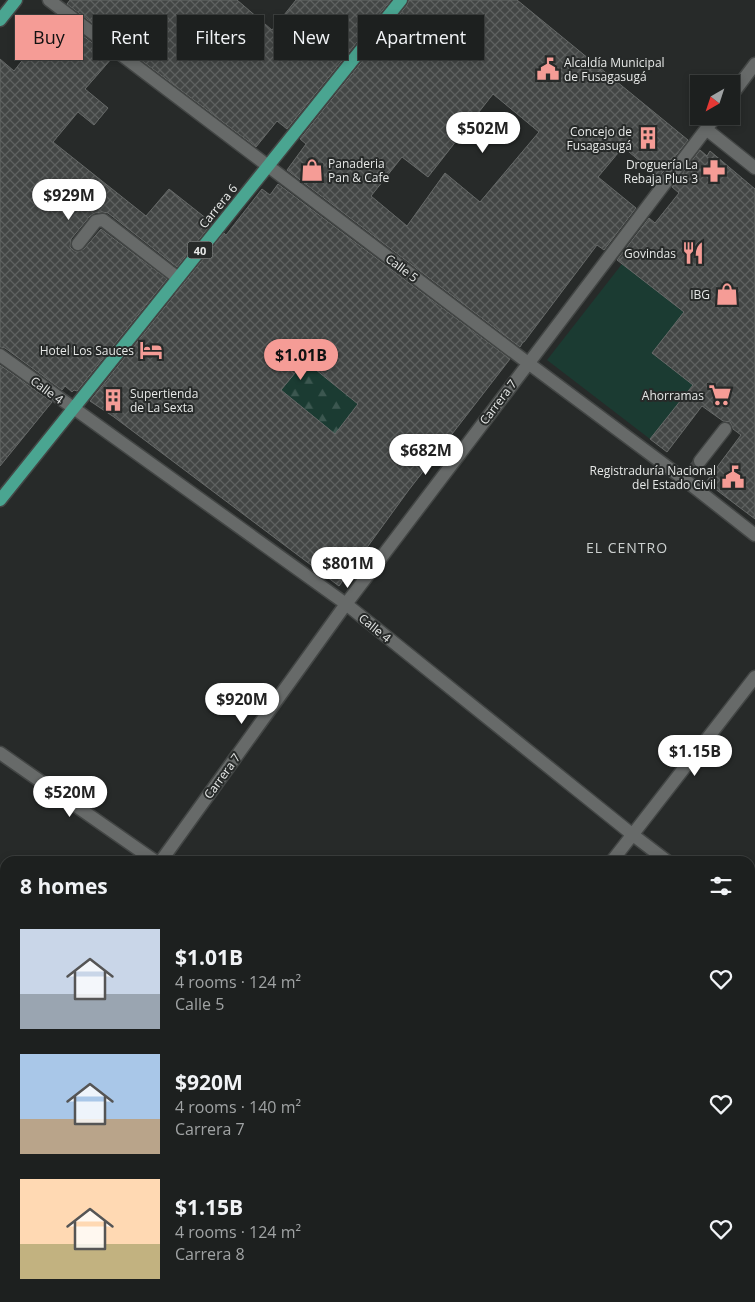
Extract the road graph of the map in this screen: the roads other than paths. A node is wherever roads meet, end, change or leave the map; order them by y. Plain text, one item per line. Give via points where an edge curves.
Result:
1 (16, 0) edge
2 (50, 0) edge
3 (401, 0) edge
4 (0, 20) edge
5 (755, 64) edge
6 (740, 84) edge
7 (709, 125) edge
8 (706, 129) junction
9 (268, 166) junction
10 (755, 168) edge
11 (78, 244) dead end
12 (178, 278) junction
13 (0, 355) edge
14 (528, 364) junction
15 (73, 408) junction
16 (725, 429) dead end
17 (692, 470) junction
18 (0, 500) edge
19 (755, 535) edge
20 (346, 604) junction
21 (755, 677) edge
22 (0, 753) edge
23 (632, 835) junction
24 (148, 856) edge
25 (165, 856) edge
26 (616, 856) edge
27 (660, 856) edge

1 - 4 main road
2 - 9 street, Calle 5
3 - 9 main road, Carrera 6 / 40
5 - 6 street
7 - 8 street, Carrera 7
8 - 10 street
8 - 14 street, Carrera 7
9 - 12 main road, Carrera 6 / 40
9 - 14 street, Calle 5
11 - 12 street via 96,221 103,220
12 - 15 main road, Carrera 6 / 40
13 - 15 street, Calle 4
14 - 17 street, Calle 5
14 - 20 street, Carrera 7
15 - 18 main road, Carrera 6 / 40
15 - 20 street, Calle 4
16 - 17 street
17 - 19 street, Calle 5
20 - 23 street, Calle 4
20 - 25 street, Carrera 7
21 - 23 street
22 - 24 street
23 - 26 street
23 - 27 street, Calle 4

